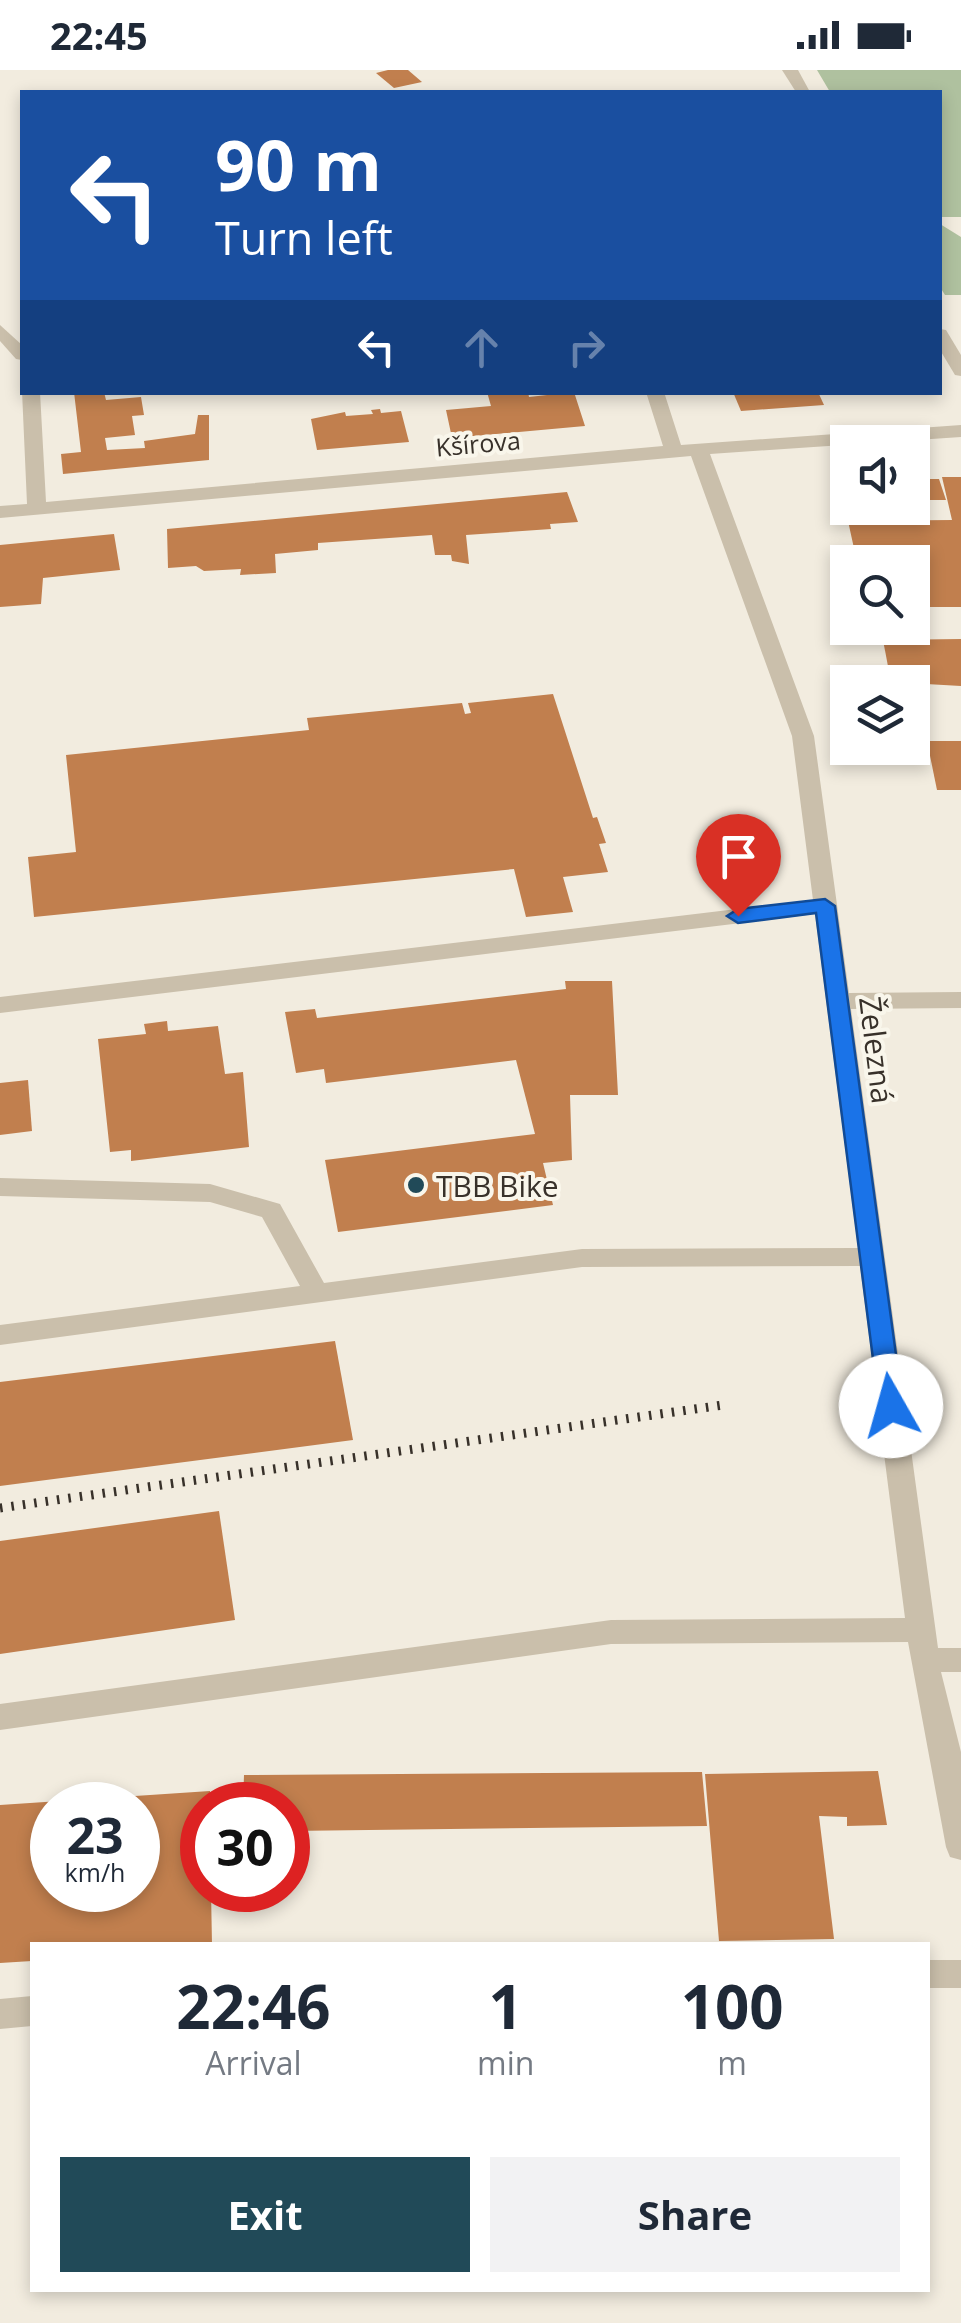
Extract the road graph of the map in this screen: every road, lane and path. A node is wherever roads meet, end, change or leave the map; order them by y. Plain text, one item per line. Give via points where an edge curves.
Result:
1 (942, 338) edge
2 (961, 371) edge
3 (31, 395) edge
4 (656, 395) edge
5 (961, 431) edge
6 (685, 449) junction
7 (37, 508) junction
8 (0, 512) edge
9 (825, 906) junction
10 (961, 1000) edge
11 (838, 1001) junction
12 (0, 1005) edge
13 (0, 1187) edge
14 (872, 1257) junction
15 (317, 1293) junction
16 (0, 1334) edge
17 (920, 1630) junction
18 (961, 1660) edge
19 (926, 1668) junction
20 (0, 1717) edge
21 (954, 1765) edge
22 (961, 1847) edge
23 (930, 1974) edge
24 (961, 1974) edge
25 (30, 2011) edge
26 (0, 2014) edge

1 - 2 street
3 - 7 street
4 - 6 street, Železná
5 - 6 street, Kšírova
6 - 7 street, Kšírova
6 - 9 street, Železná via 803,736
7 - 8 street, Kšírova
9 - 11 street, Železná
9 - 12 street
10 - 11 street
11 - 14 street, Železná
13 - 15 street via 210,1193 271,1210
14 - 15 street via 582,1258
14 - 17 street, Železná
15 - 16 street
17 - 19 street, Železná
17 - 20 street via 611,1632
18 - 19 street
19 - 21 street, Železná
21 - 22 street, Železná
23 - 24 street
25 - 26 street

